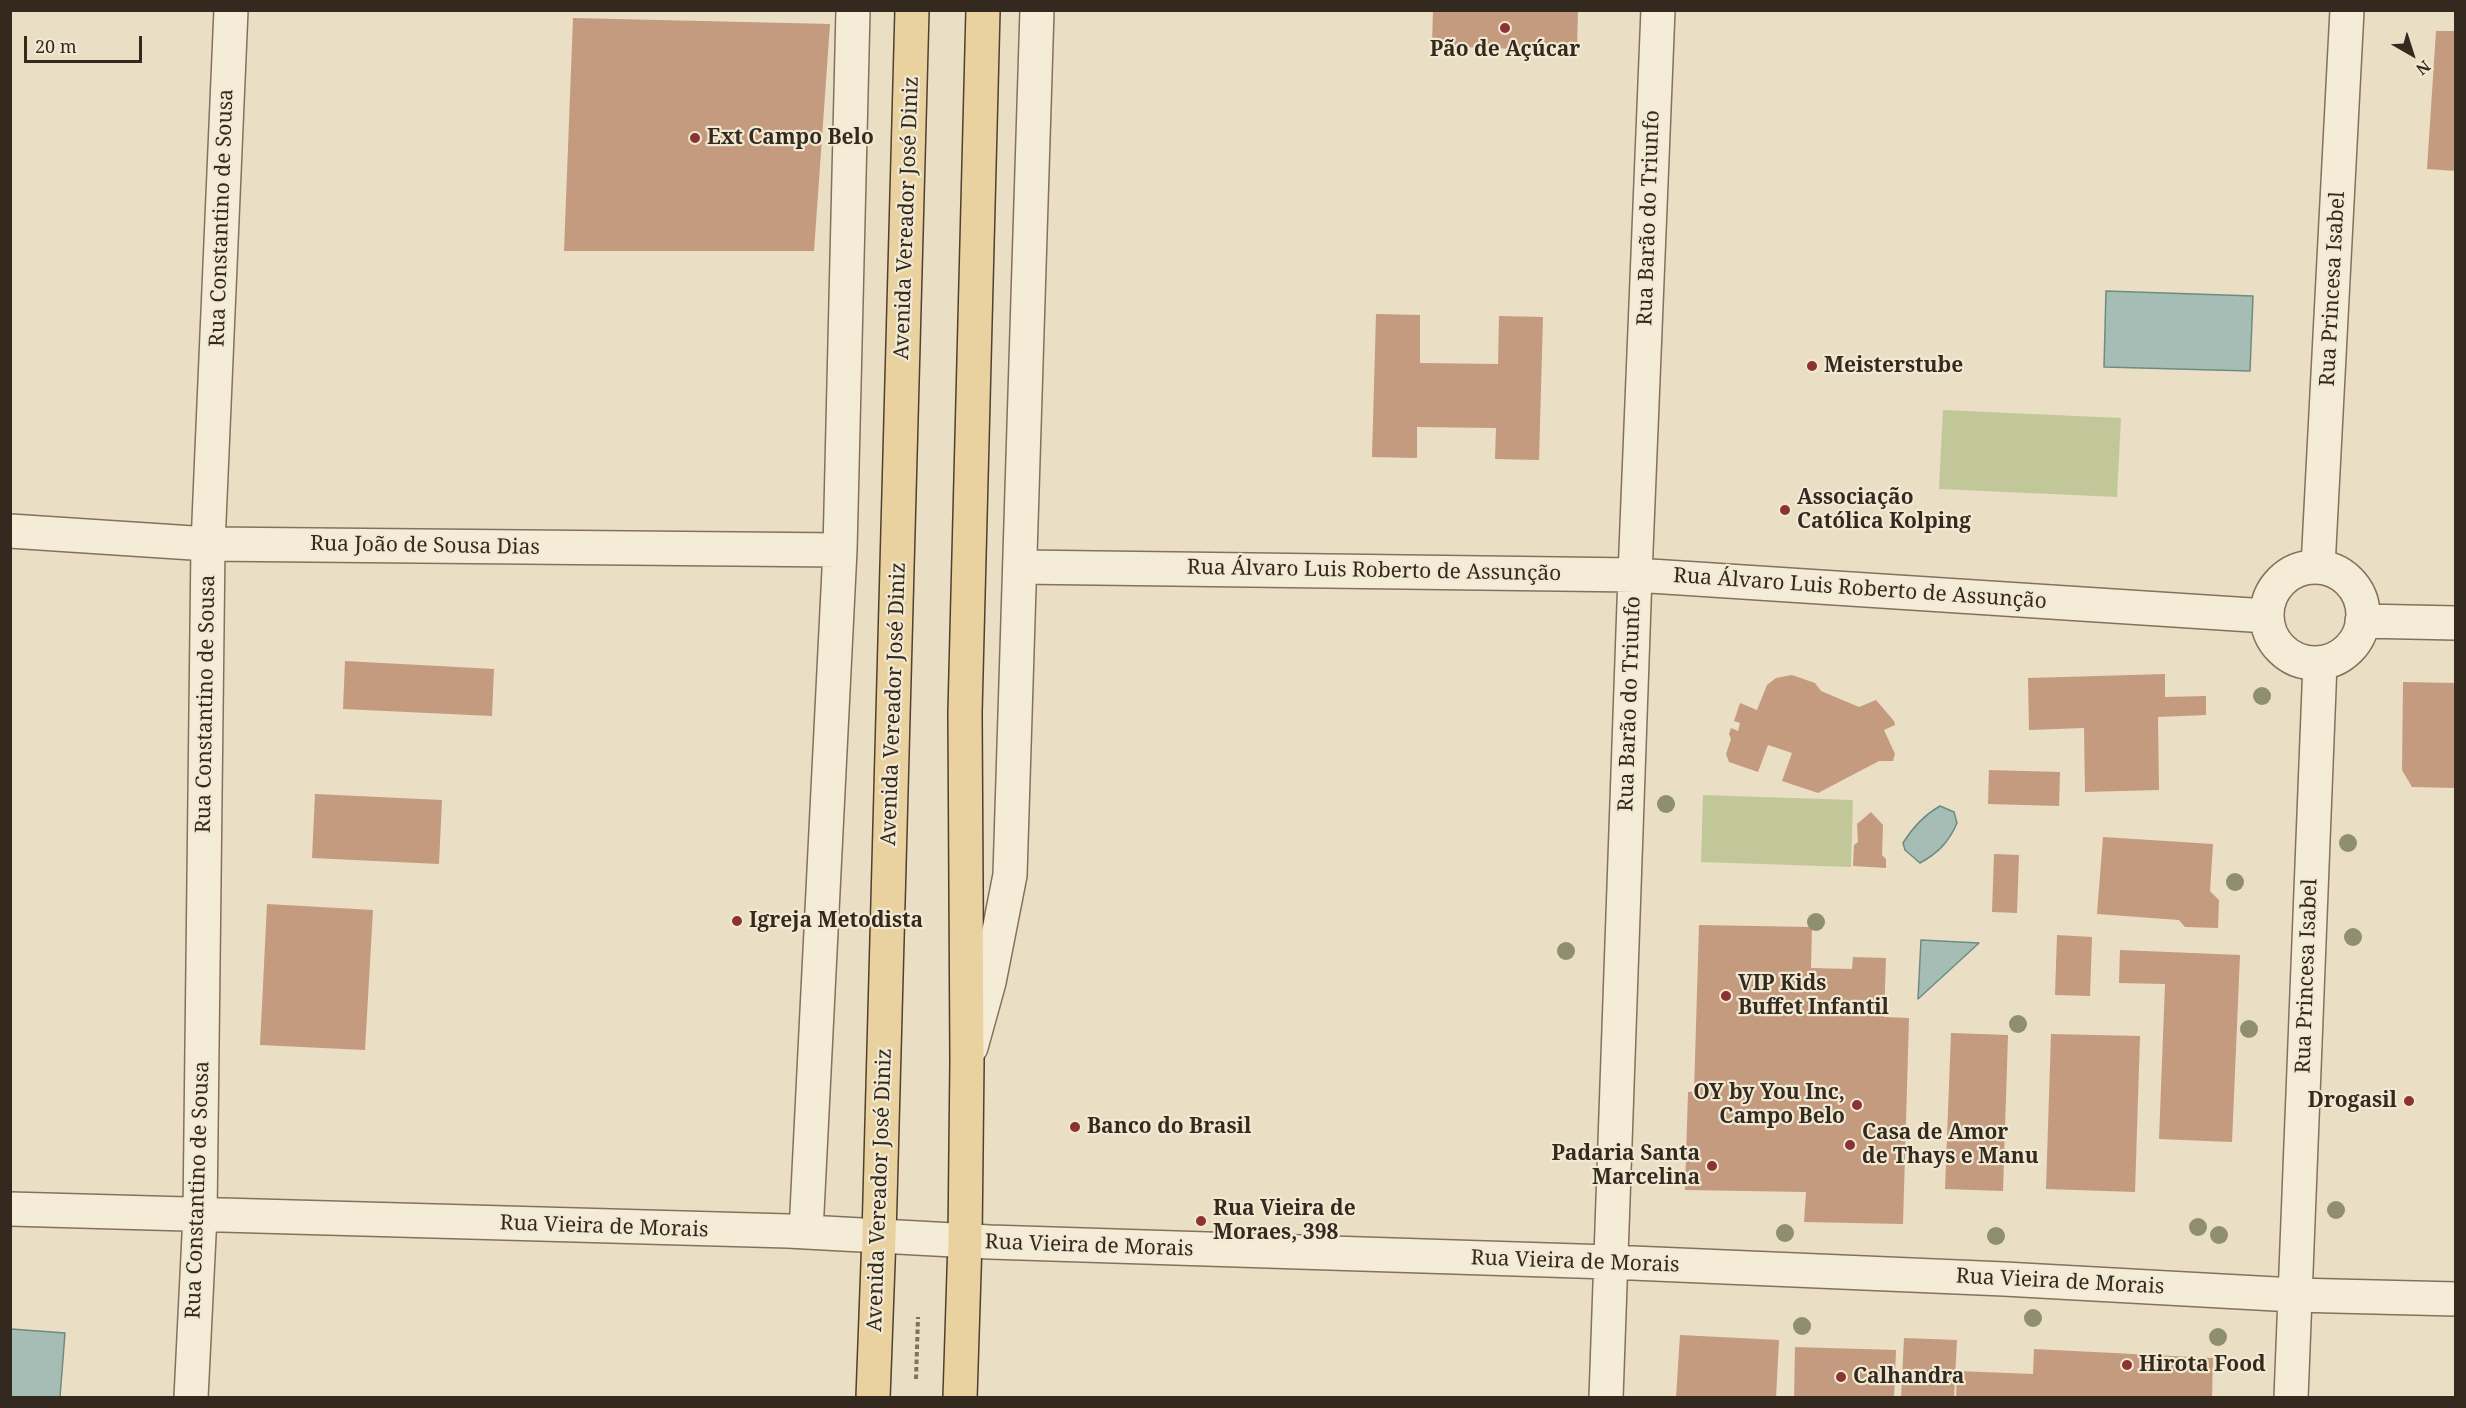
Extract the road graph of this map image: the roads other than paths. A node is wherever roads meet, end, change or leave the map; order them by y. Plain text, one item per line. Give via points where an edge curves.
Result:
1 (231, 10) edge
2 (853, 10) edge
3 (912, 10) edge
4 (984, 10) edge
5 (1037, 10) edge
6 (1658, 10) edge
7 (2347, 10) edge
8 (10, 531) edge
9 (208, 543) junction
10 (840, 550) junction
11 (1020, 567) junction
12 (2318, 567) junction
13 (1635, 574) junction
14 (2266, 616) junction
15 (2362, 621) junction
16 (2456, 623) edge
17 (2320, 663) junction
18 (968, 1060) junction
19 (10, 1209) edge
20 (200, 1215) junction
21 (806, 1233) junction
22 (879, 1236) junction
23 (965, 1241) junction
24 (1610, 1262) junction
25 (2294, 1295) junction
26 (2456, 1299) edge
27 (191, 1398) edge
28 (873, 1398) edge
29 (960, 1398) edge
30 (1606, 1398) edge
31 (2292, 1398) edge

1 - 9 street, Rua Constantino de Sousa
2 - 10 street
3 - 22 main road, Avenida Vereador José Diniz
4 - 18 main road via 965,712
5 - 11 street
6 - 13 street, Rua Barão do Triunfo
7 - 12 street, Rua Princesa Isabel
8 - 9 street, Rua João de Sousa Dias
9 - 10 street, Rua João de Sousa Dias
9 - 20 street, Rua Constantino de Sousa
10 - 21 street
11 - 13 street, Rua Álvaro Luis Roberto de Assunção
11 - 18 street via 1010,875 989,982
12 - 14 street via 2302,569 2276,586
12 - 15 street via 2346,578 2362,605
13 - 14 street, Rua Álvaro Luis Roberto de Assunção
13 - 24 street, Rua Barão do Triunfo
14 - 17 street via 2278,646 2290,656
15 - 16 street
15 - 17 street via 2358,637 2349,649
17 - 25 street, Rua Princesa Isabel
18 - 23 main road
19 - 20 street, Rua Vieira de Morais
20 - 21 street, Rua Vieira de Morais
20 - 27 street, Rua Constantino de Sousa
21 - 22 street, Rua Vieira de Morais
22 - 23 street, Rua Vieira de Morais
22 - 28 main road, Avenida Vereador José Diniz
23 - 24 street, Rua Vieira de Morais
23 - 29 main road
24 - 25 street, Rua Vieira de Morais
24 - 30 street, Rua Barão do Triunfo
25 - 26 street, Rua Vieira de Morais
25 - 31 street, Rua Princesa Isabel

